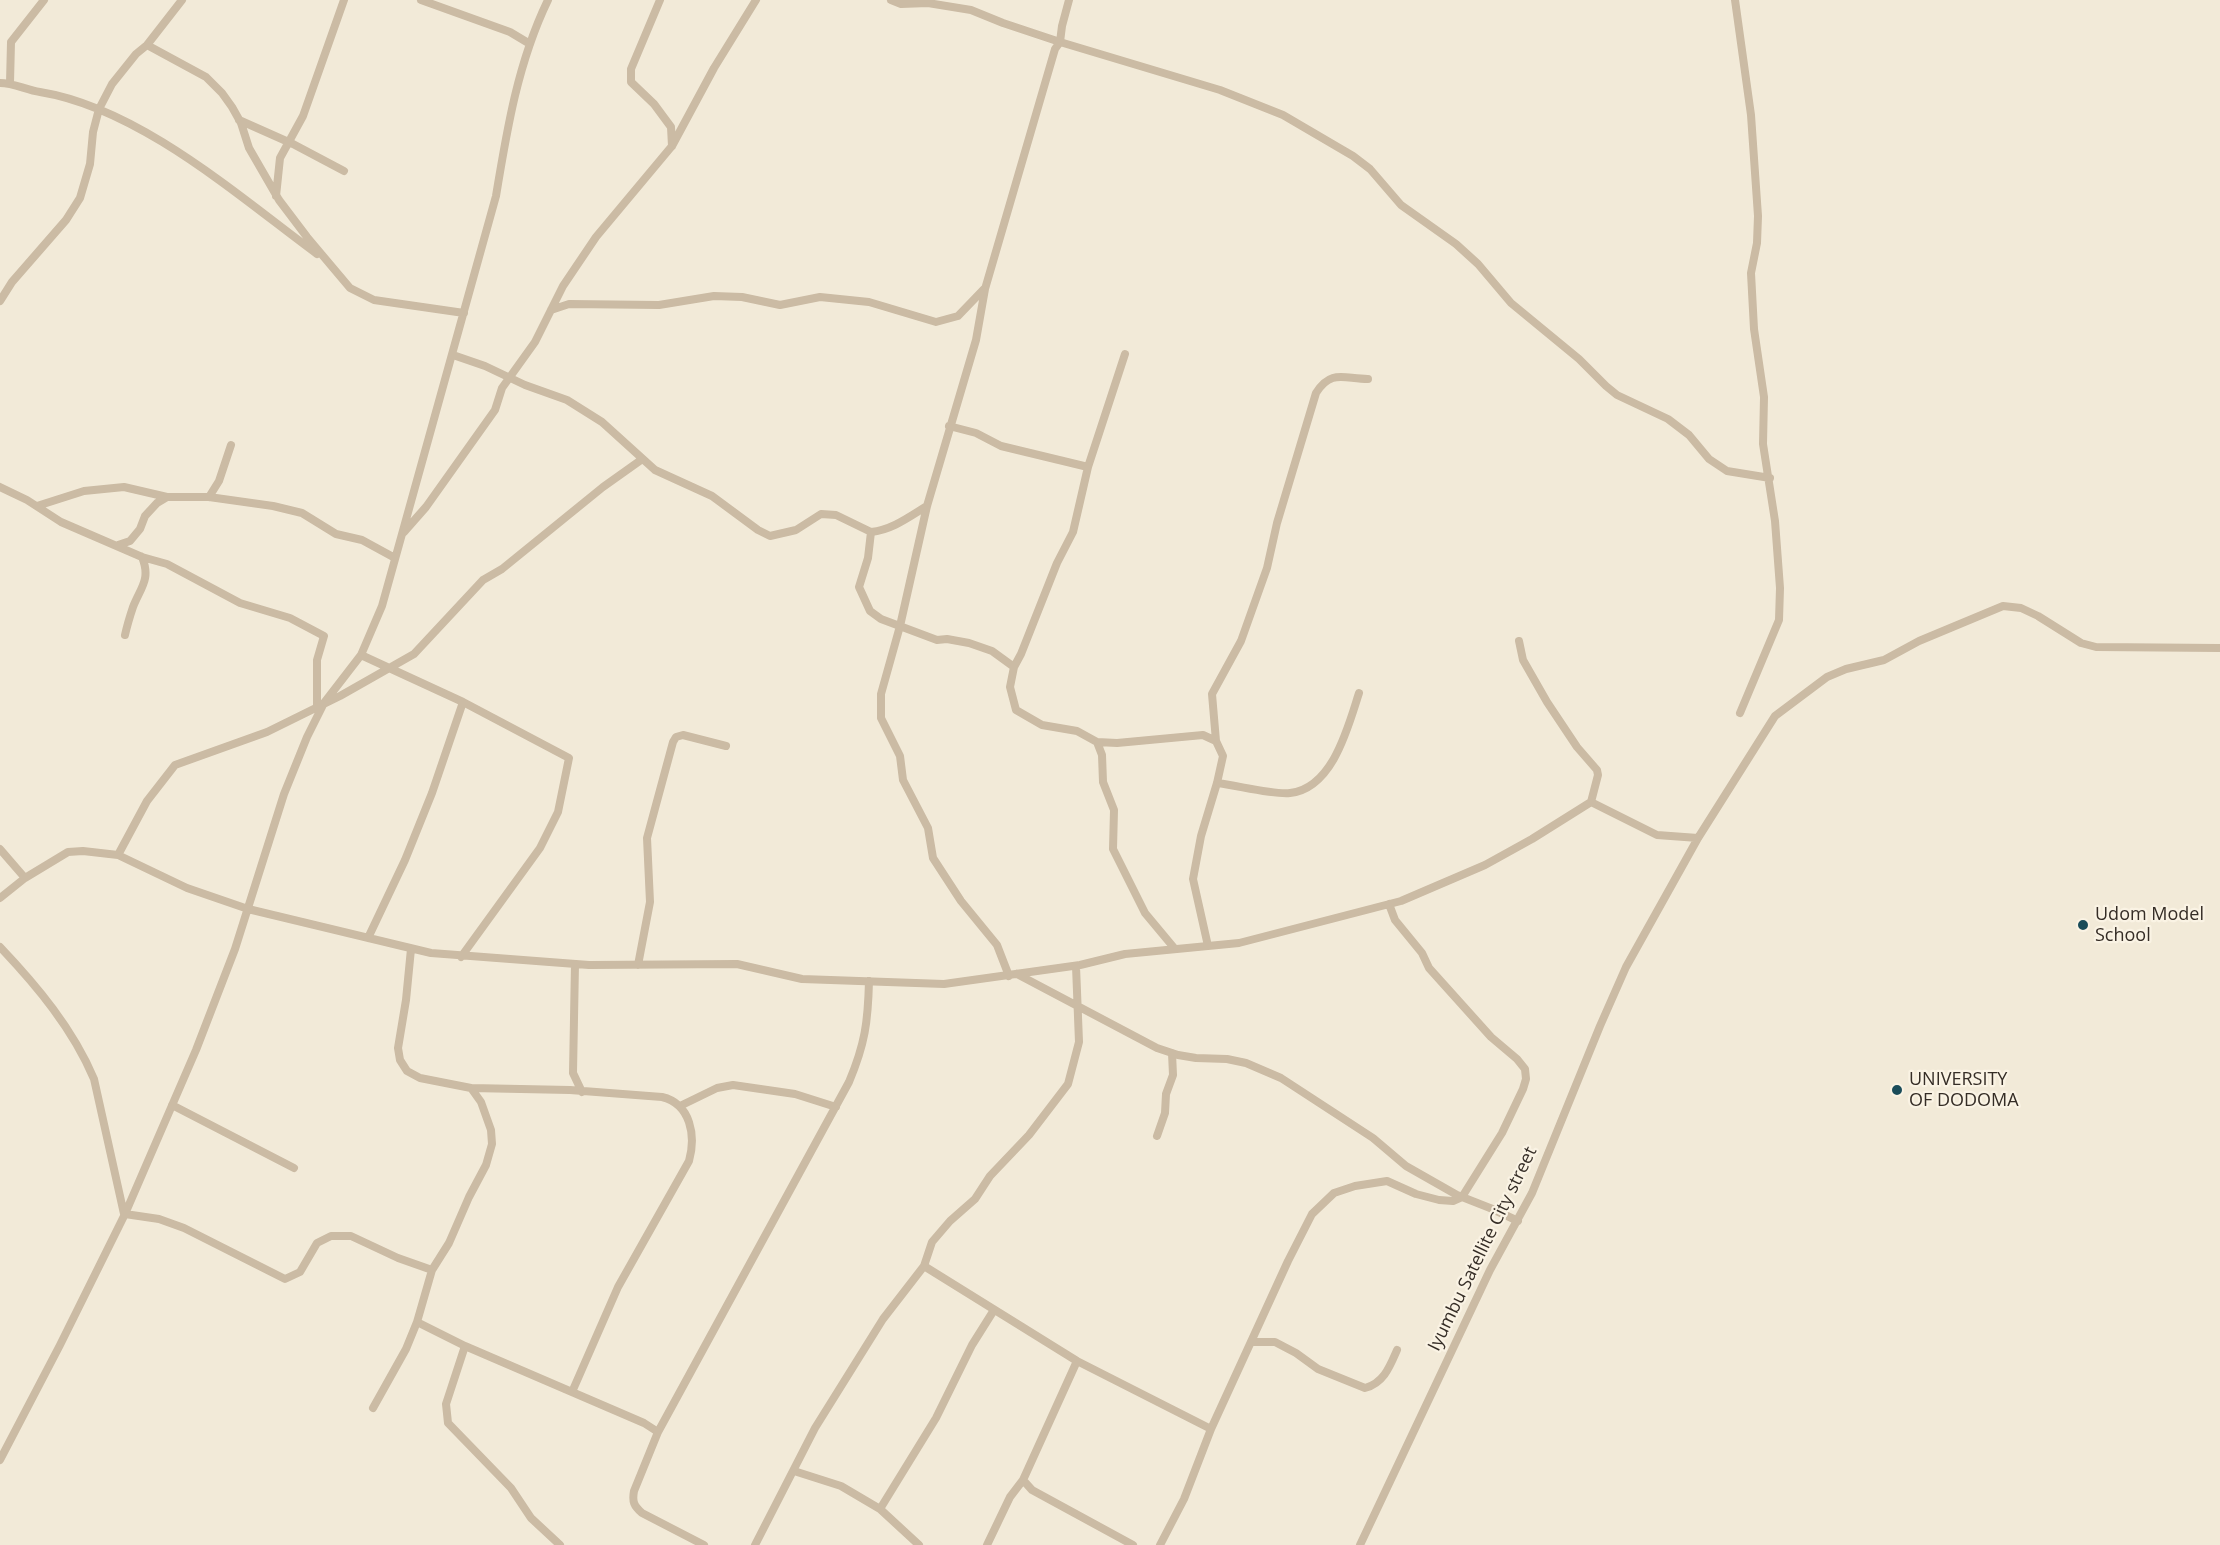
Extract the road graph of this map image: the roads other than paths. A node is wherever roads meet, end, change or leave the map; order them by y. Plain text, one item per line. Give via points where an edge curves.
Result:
1 (44, 0) edge
2 (182, 0) edge
3 (344, 0) edge
4 (422, 0) edge
5 (548, 0) edge
6 (660, 0) edge
7 (756, 0) edge
8 (891, 0) edge
9 (1069, 0) edge
10 (1735, 0) edge
11 (1060, 42) junction
12 (530, 44) junction
13 (147, 45) junction
14 (0, 83) edge
15 (10, 83) junction
16 (99, 109) junction
17 (239, 120) junction
18 (288, 142) junction
19 (672, 146) junction
20 (344, 171) dead end
21 (276, 196) junction
22 (329, 264) junction
23 (985, 289) junction
24 (0, 302) edge
25 (551, 310) junction
26 (464, 313) junction
27 (1125, 354) dead end
28 (453, 355) junction
29 (510, 377) junction
30 (1368, 379) dead end
31 (949, 426) junction
32 (231, 445) dead end
33 (641, 460) junction
34 (1088, 467) junction
35 (1770, 478) junction
36 (0, 487) edge
37 (167, 496) junction
38 (209, 497) junction
39 (38, 506) junction
40 (927, 506) junction
41 (871, 532) junction
42 (402, 534) junction
43 (118, 545) junction
44 (142, 556) junction
45 (395, 558) junction
46 (900, 626) junction
47 (125, 635) dead end
48 (1519, 641) dead end
49 (2220, 648) edge
50 (361, 655) junction
51 (1014, 667) junction
52 (390, 668) junction
53 (1359, 693) dead end
54 (464, 702) junction
55 (321, 705) junction
56 (1740, 713) dead end
57 (1216, 741) junction
58 (1096, 742) junction
59 (726, 746) dead end
60 (1217, 783) junction
61 (1591, 802) junction
62 (1698, 838) junction
63 (0, 849) edge
64 (118, 855) junction
65 (25, 878) junction
66 (0, 898) edge
67 (1389, 904) junction
68 (248, 909) junction
69 (368, 938) junction
70 (1208, 946) junction
71 (0, 947) edge
72 (411, 949) junction
73 (1175, 949) junction
74 (461, 957) junction
75 (574, 964) junction
76 (638, 965) junction
77 (1076, 966) junction
78 (1013, 975) junction
79 (869, 981) junction
80 (1079, 1007) junction
81 (1172, 1053) junction
82 (471, 1088) junction
83 (582, 1092) junction
84 (172, 1105) junction
85 (680, 1106) junction
86 (836, 1107) junction
87 (1157, 1136) dead end
88 (294, 1168) dead end
89 (1462, 1197) junction
90 (124, 1214) junction
91 (1518, 1221) junction
92 (924, 1266) junction
93 (432, 1270) junction
94 (994, 1310) junction
95 (417, 1322) junction
96 (1251, 1342) junction
97 (465, 1346) junction
98 (1397, 1350) dead end
99 (1077, 1361) junction
100 (572, 1392) junction
101 (373, 1408) dead end
102 (1210, 1429) junction
103 (658, 1432) junction
104 (0, 1460) edge
105 (794, 1471) junction
106 (1023, 1480) junction
107 (880, 1509) junction
108 (560, 1545) edge
109 (704, 1545) edge
110 (755, 1545) edge
111 (919, 1545) edge
112 (987, 1545) edge
113 (1133, 1545) edge
114 (1160, 1545) edge
115 (1360, 1545) edge

1 - 15 street via 11,42
2 - 13 street
3 - 18 street via 303,116
4 - 12 street via 510,32
5 - 12 street
6 - 19 street via 631,69 631,82 671,127
7 - 19 street
8 - 11 street via 971,10
9 - 11 street
10 - 35 street via 1751,115 1758,216 1751,273 1764,397 1763,444
11 - 23 street
11 - 35 street via 1220,90 1283,115 1353,156 1380,179 1401,205 1478,264 1510,303 1579,359 1605,387 1668,419 1727,471
12 - 26 street via 519,78 496,196
13 - 16 street via 112,84
13 - 17 street via 206,77
14 - 15 street
15 - 16 street via 55,93
16 - 22 street via 163,143 208,173
16 - 24 street via 80,198
17 - 18 street
17 - 21 street via 249,148
18 - 20 street
18 - 21 street via 280,158
19 - 25 street via 596,237
21 - 22 street
22 - 26 street via 350,288 374,300
23 - 25 street via 958,316 936,322 869,302 820,297 780,305 714,296 659,305 569,304
23 - 31 street via 976,340
25 - 29 street via 535,342
26 - 28 street
27 - 34 street
28 - 29 street
28 - 42 street
29 - 33 street via 590,413
29 - 42 street via 495,410
30 - 57 street via 1334,376 1323,382 1317,393 1267,568 1240,641 1212,694
31 - 34 street via 976,433 1001,446
31 - 40 street
32 - 38 street
33 - 41 street via 712,496 770,536 796,530 821,514 836,515
33 - 52 street via 483,580 414,654
34 - 51 street via 1073,532
35 - 56 street via 1780,588 1779,620
36 - 39 street
37 - 38 street
37 - 39 street via 124,487 84,491
37 - 43 street via 145,516 130,541
38 - 45 street via 302,513 336,534 362,540
39 - 43 street via 61,522
40 - 41 street via 898,524
40 - 46 street
41 - 46 street via 859,587 870,610
42 - 45 street
43 - 44 street
44 - 47 street via 147,568 144,586 133,606
44 - 55 street via 167,564 240,603 290,618 324,636 317,660
45 - 50 street via 382,606
46 - 51 street via 937,640 969,643 992,651
46 - 78 street via 881,694 881,718 900,756 903,780 928,828 933,858 997,945
48 - 61 street via 1523,660 1547,702 1597,770
49 - 62 street, Iyumbu Satellite City street via 2096,647 2081,643 2020,608 1996,607 1894,655 1846,669 1812,687 1775,716
50 - 52 street
50 - 55 street
51 - 58 street via 1010,687 1016,710 1042,725 1077,731
52 - 54 street
52 - 55 street
53 - 60 street via 1342,747 1314,785 1288,794
54 - 69 street via 405,860
54 - 74 street via 569,758 558,812 540,848
55 - 64 street via 267,732 176,765 147,801
55 - 68 street via 284,794
57 - 58 street via 1203,735
57 - 60 street via 1223,756
58 - 73 street via 1102,755 1103,782 1114,810 1113,849 1145,913
59 - 76 street via 683,735 673,742 647,838 650,902
60 - 70 street via 1193,879
61 - 62 street via 1657,835
61 - 67 street via 1485,865
62 - 91 street, Iyumbu Satellite City street via 1626,967
63 - 65 street
64 - 65 street via 68,852
64 - 68 street via 187,888
65 - 66 street
67 - 70 street via 1260,939
67 - 89 street via 1395,920 1429,968 1525,1069 1523,1089 1502,1133
68 - 69 street
68 - 84 street
69 - 72 street
70 - 73 street
71 - 90 street via 53,1009 86,1059 94,1079
72 - 74 street
72 - 82 street via 399,1060 407,1071 420,1078
73 - 77 street via 1125,954
74 - 75 street
75 - 76 street
75 - 83 street via 573,1073
76 - 79 street via 736,964 802,979
77 - 78 street
77 - 80 street
78 - 79 street via 944,984
78 - 80 street
79 - 86 street via 868,1022 859,1056
80 - 81 street
80 - 92 street via 1079,1042 1068,1084 975,1199 932,1242
81 - 87 street via 1173,1075
81 - 89 street via 1246,1063 1281,1078 1373,1138 1406,1166
82 - 83 street
82 - 93 street via 482,1102 492,1144 450,1243
83 - 85 street via 662,1097
84 - 88 street
84 - 90 street
85 - 86 street via 733,1084 795,1094
85 - 100 street via 693,1147 689,1161 618,1287
86 - 103 street
89 - 91 street
89 - 96 street via 1439,1200 1387,1181 1334,1193 1312,1214
90 - 93 street via 159,1219 184,1228 285,1279 300,1272 317,1244 331,1236 351,1236
90 - 104 street
91 - 115 street, Iyumbu Satellite City street via 1490,1270
92 - 94 street
92 - 105 street via 883,1320 815,1428
93 - 95 street
94 - 99 street
94 - 107 street via 936,1418
95 - 97 street
95 - 101 street
96 - 98 street via 1275,1342 1318,1369 1365,1388 1383,1377
96 - 102 street
97 - 100 street
97 - 108 street via 446,1404 448,1423 511,1488 531,1518
99 - 102 street
99 - 106 street
100 - 103 street
102 - 114 street via 1184,1499
103 - 109 street via 634,1491 634,1506
105 - 107 street via 841,1486
105 - 110 street
106 - 112 street via 1010,1497
106 - 113 street via 1032,1490
107 - 111 street

